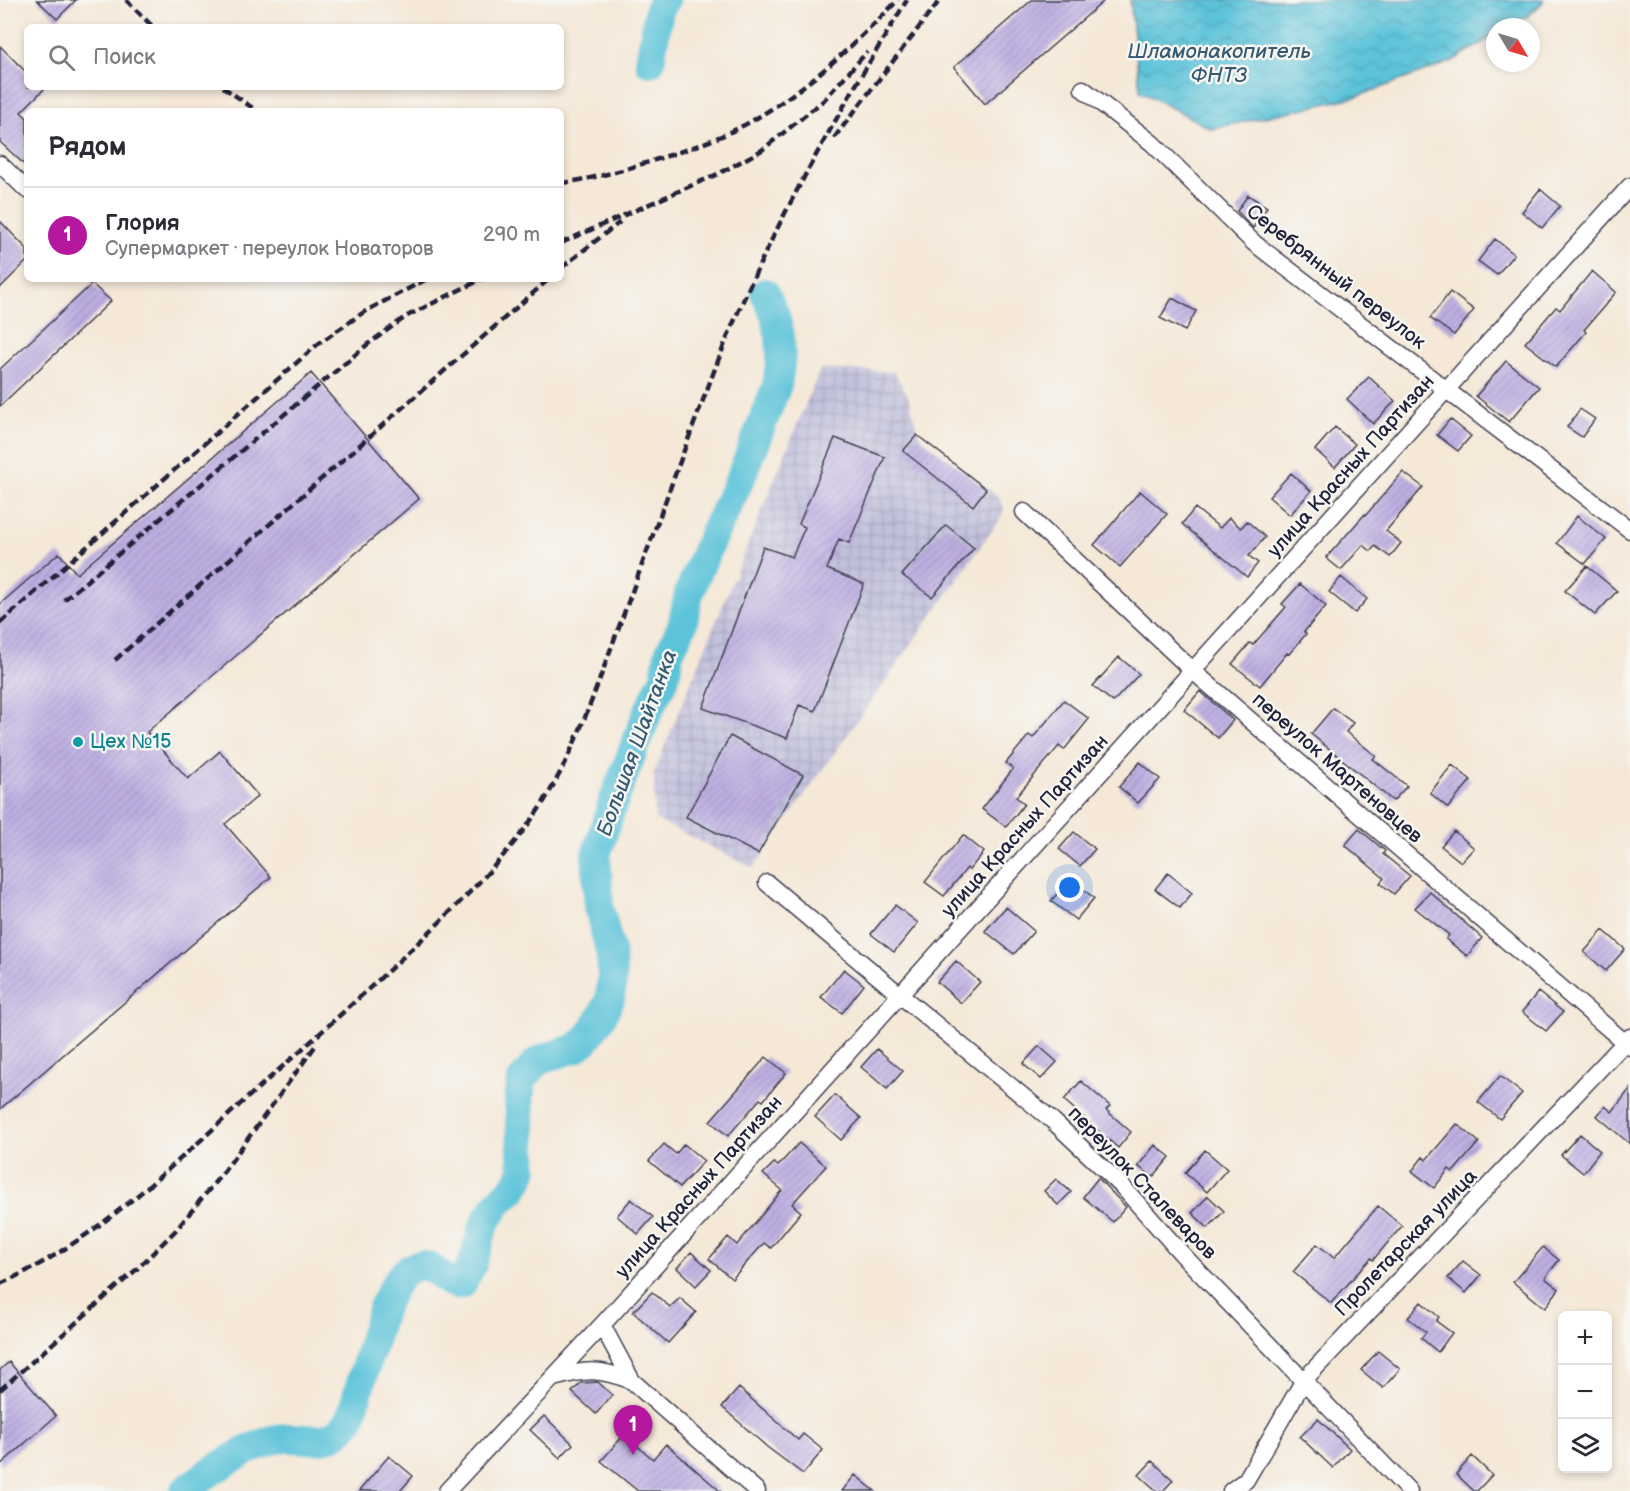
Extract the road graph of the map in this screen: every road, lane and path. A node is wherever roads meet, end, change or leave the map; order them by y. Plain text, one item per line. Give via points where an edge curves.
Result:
1 (1083, 89) dead end
2 (0, 164) edge
3 (1630, 186) edge
4 (24, 187) edge
5 (1448, 390) junction
6 (1024, 512) dead end
7 (1630, 530) edge
8 (1193, 672) junction
9 (767, 883) dead end
10 (900, 995) junction
11 (1628, 1043) edge
12 (602, 1325) junction
13 (553, 1378) junction
14 (1304, 1380) junction
15 (632, 1382) junction
16 (447, 1491) edge
17 (757, 1491) edge
18 (1231, 1491) edge
19 (1409, 1491) edge

1 - 5 street, Серебрянный переулок via 1152,143 1254,243
2 - 4 street
3 - 5 street, улица Красных Партизан
5 - 7 street, Серебрянный переулок
5 - 8 street, улица Красных Партизан
6 - 8 street, переулок Мартеновцев
8 - 10 street, улица Красных Партизан
8 - 11 street, переулок Мартеновцев
9 - 10 street, переулок Сталеваров
10 - 12 street, улица Красных Партизан
10 - 14 street, переулок Сталеваров via 1053,1121 1121,1185
11 - 14 street, Пролетарская улица
12 - 13 street, улица Красных Партизан
12 - 15 street
13 - 15 street via 580,1371 607,1372
13 - 16 street, улица Красных Партизан
14 - 18 street, Пролетарская улица via 1246,1480
14 - 19 street, переулок Сталеваров
15 - 17 street

